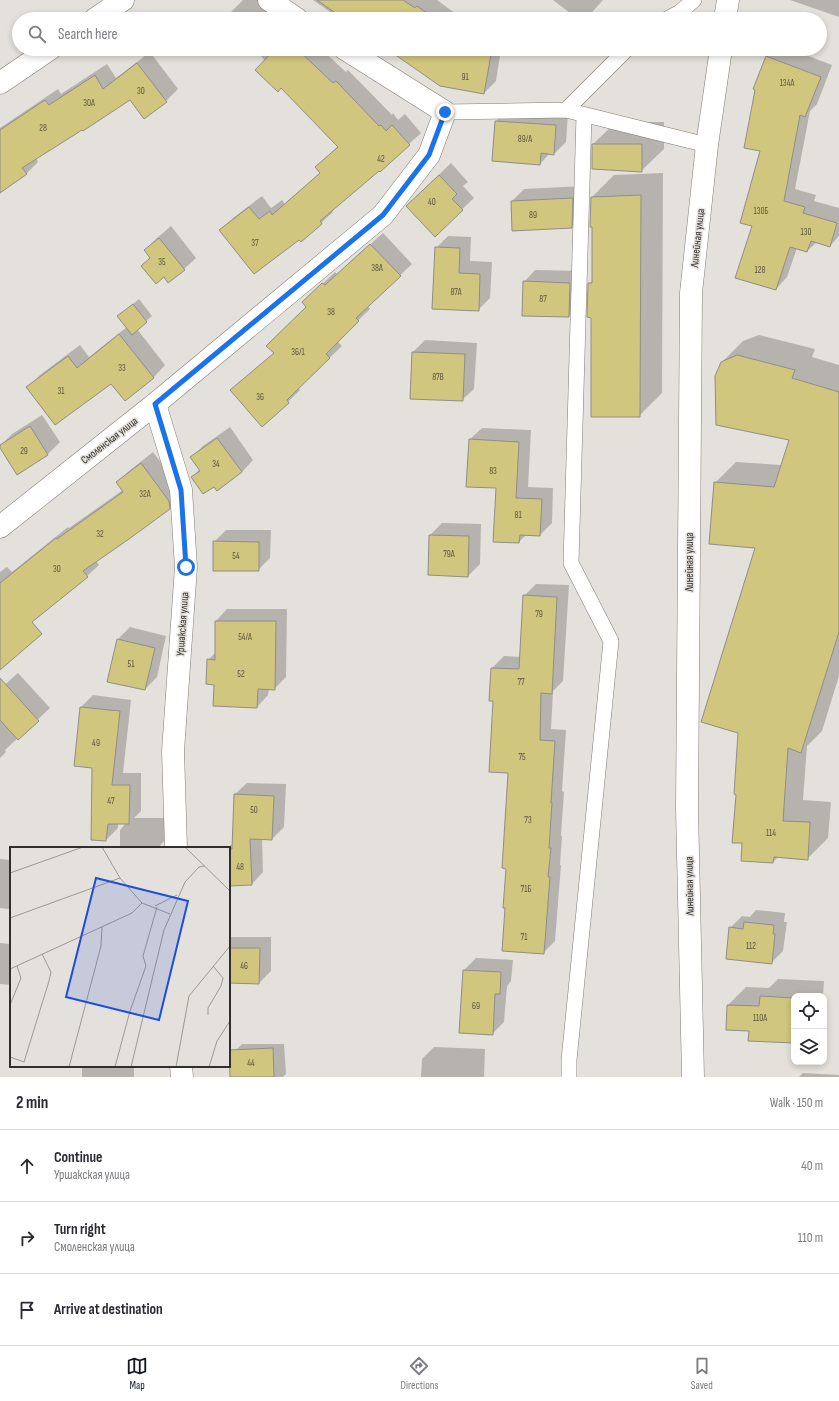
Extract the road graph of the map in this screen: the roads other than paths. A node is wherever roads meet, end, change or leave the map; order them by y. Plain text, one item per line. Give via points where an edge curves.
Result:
1 (123, 0) edge
2 (270, 0) edge
3 (694, 0) edge
4 (728, 0) edge
5 (105, 12) edge
6 (287, 12) edge
7 (680, 12) edge
8 (726, 12) edge
9 (40, 56) edge
10 (356, 56) edge
11 (620, 56) edge
12 (720, 56) edge
13 (0, 83) edge
14 (566, 110) junction
15 (445, 112) junction
16 (584, 115) junction
17 (707, 145) junction
18 (155, 404) junction
19 (0, 527) edge
20 (176, 847) edge
21 (569, 1077) edge
22 (693, 1077) edge

1 - 5 street
2 - 6 street
3 - 7 lane
4 - 8 street
9 - 13 street
10 - 15 street
11 - 14 lane
12 - 17 street, Линейная улица
14 - 15 lane
14 - 16 lane
15 - 18 street, Смоленская улица via 429,155 383,215
16 - 17 lane
16 - 21 lane via 571,563 611,641
17 - 22 street, Линейная улица via 691,292 687,808
18 - 19 street, Смоленская улица
18 - 20 street, Уршакская улица via 181,490 186,567 173,751

